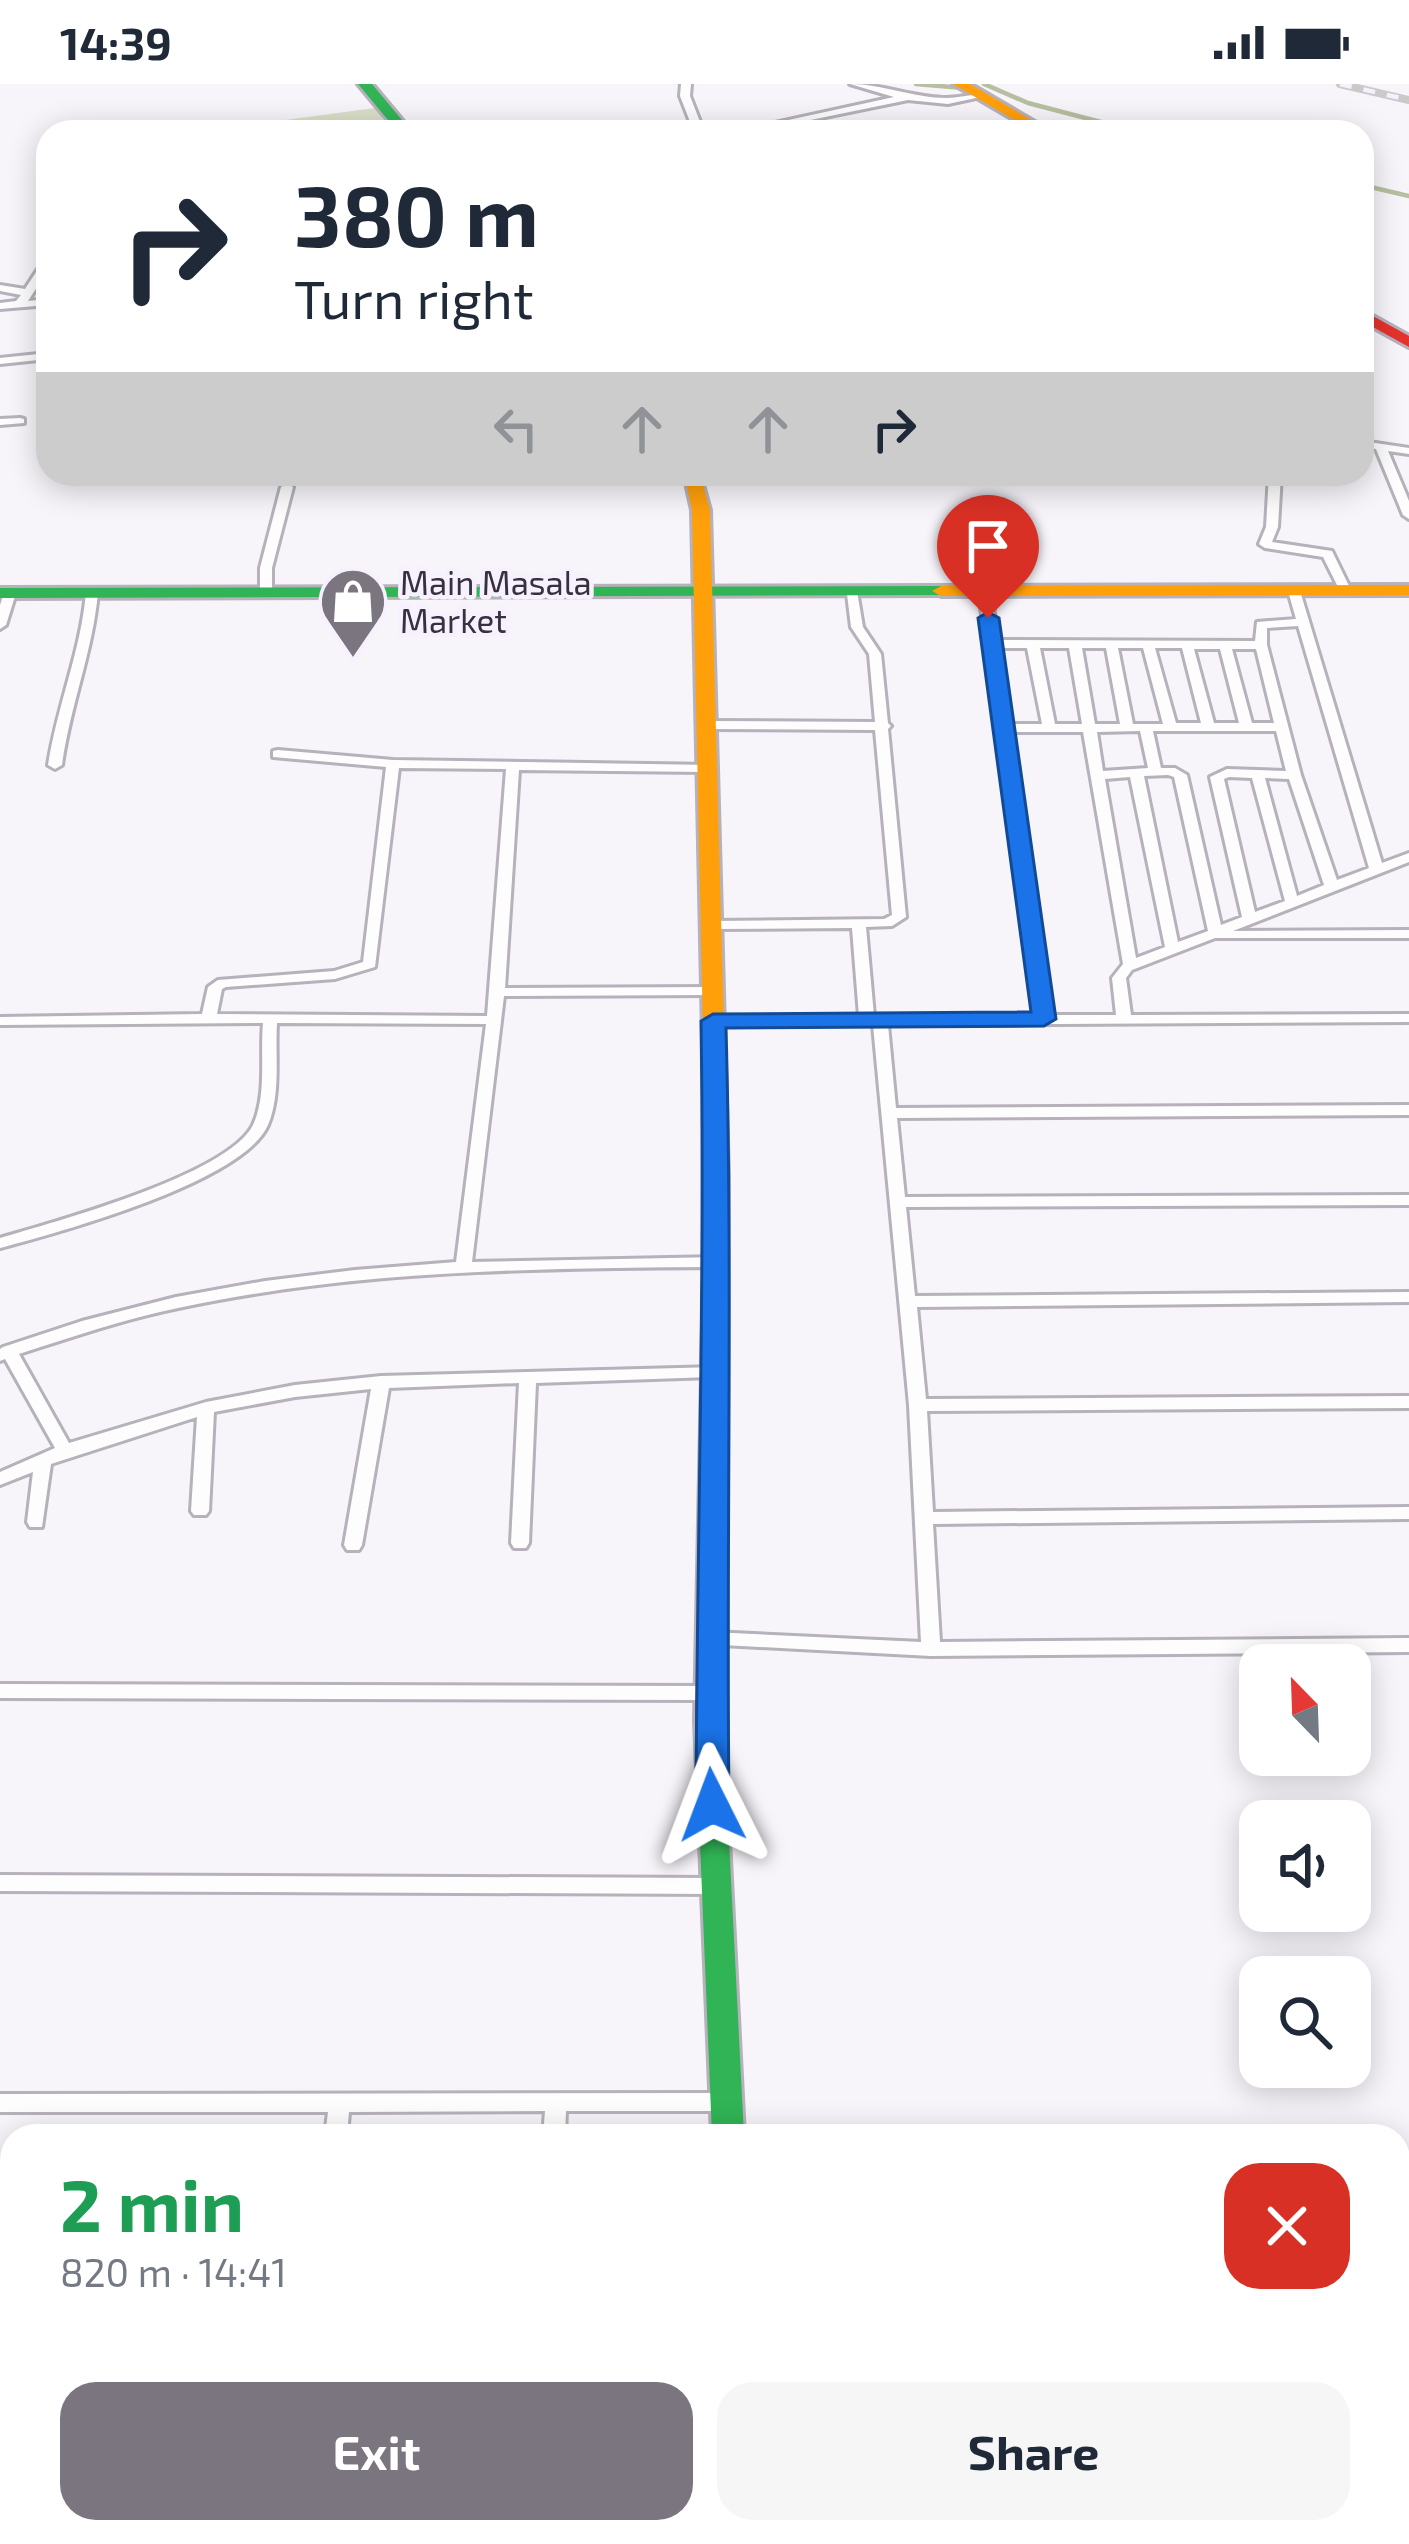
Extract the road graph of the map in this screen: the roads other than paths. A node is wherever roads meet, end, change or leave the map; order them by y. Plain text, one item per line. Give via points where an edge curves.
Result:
1 (365, 84) edge
2 (686, 84) edge
3 (855, 84) edge
4 (970, 90) edge
5 (908, 97) junction
6 (395, 120) edge
7 (694, 120) edge
8 (794, 120) edge
9 (1024, 120) edge
10 (36, 278) edge
11 (0, 288) edge
12 (21, 298) junction
13 (36, 300) edge
14 (0, 307) edge
15 (1374, 322) edge
16 (1409, 342) edge
17 (36, 357) edge
18 (0, 361) edge
19 (20, 421) dead end
20 (0, 422) edge
21 (1374, 447) edge
22 (1381, 448) junction
23 (1409, 451) edge
24 (698, 486) edge
25 (1274, 486) edge
26 (287, 487) dead end
27 (1409, 515) edge
28 (1345, 590) junction
29 (1409, 590) edge
30 (1294, 591) junction
31 (92, 592) junction
32 (266, 592) junction
33 (703, 592) junction
34 (5, 593) edge
35 (985, 593) junction
36 (853, 594) junction
37 (1303, 622) junction
38 (0, 625) edge
39 (992, 644) junction
40 (1033, 644) junction
41 (1075, 644) junction
42 (1111, 644) junction
43 (1148, 645) junction
44 (1187, 645) junction
45 (1225, 645) junction
46 (1261, 645) junction
47 (705, 725) junction
48 (884, 727) junction
49 (1049, 727) junction
50 (1091, 727) junction
51 (1127, 727) junction
52 (1146, 727) junction
53 (1170, 727) junction
54 (1208, 727) junction
55 (1246, 727) junction
56 (1282, 727) junction
57 (1003, 728) junction
58 (278, 754) dead end
59 (393, 764) junction
60 (55, 765) dead end
61 (513, 767) junction
62 (706, 768) junction
63 (1155, 771) junction
64 (1136, 772) junction
65 (1257, 772) junction
66 (1100, 775) junction
67 (1294, 775) junction
68 (1409, 857) edge
69 (1377, 870) junction
70 (1332, 887) junction
71 (1292, 902) junction
72 (1249, 918) junction
73 (859, 923) junction
74 (712, 926) junction
75 (1211, 933) junction
76 (1409, 934) edge
77 (1172, 949) junction
78 (1130, 965) junction
79 (713, 991) junction
80 (496, 992) junction
81 (209, 1018) junction
82 (1124, 1018) junction
83 (1409, 1018) edge
84 (1044, 1019) junction
85 (494, 1020) junction
86 (874, 1020) junction
87 (0, 1021) edge
88 (713, 1021) junction
89 (270, 1022) junction
90 (1409, 1110) edge
91 (892, 1113) junction
92 (1409, 1200) edge
93 (900, 1202) junction
94 (0, 1243) edge
95 (718, 1262) junction
96 (464, 1264) junction
97 (1409, 1297) edge
98 (909, 1302) junction
99 (4, 1353) edge
100 (711, 1371) junction
101 (528, 1381) junction
102 (382, 1382) junction
103 (1409, 1402) edge
104 (918, 1405) junction
105 (206, 1408) junction
106 (65, 1451) junction
107 (43, 1462) junction
108 (0, 1479) edge
109 (200, 1511) dead end
110 (1409, 1513) edge
111 (925, 1518) junction
112 (35, 1522) dead end
113 (520, 1544) dead end
114 (352, 1545) dead end
115 (711, 1639) junction
116 (1409, 1646) edge
117 (931, 1649) junction
118 (0, 1691) edge
119 (708, 1693) junction
120 (0, 1883) edge
121 (718, 1886) junction
122 (556, 2102) junction
123 (728, 2102) junction
124 (0, 2103) edge
125 (339, 2103) junction
126 (337, 2124) edge
127 (555, 2124) edge
128 (728, 2124) edge

1 - 6 main road
2 - 7 street
3 - 5 street
4 - 5 street via 948,101
4 - 9 main road
5 - 8 street
10 - 12 street
11 - 12 street
12 - 13 street
12 - 14 street
15 - 16 main road
17 - 18 street
19 - 20 street
21 - 22 street
22 - 23 street
22 - 27 street
24 - 33 main road
25 - 28 street via 1265,544 1328,554
26 - 32 street
28 - 29 main road
28 - 30 main road
30 - 35 main road
30 - 37 street
31 - 32 main road
31 - 34 main road
31 - 60 street
32 - 33 main road
33 - 36 main road
33 - 47 main road
34 - 38 street
35 - 36 main road
35 - 39 street
36 - 48 street via 857,627 875,654
37 - 46 street via 1261,625
37 - 69 street
39 - 40 street
39 - 57 street
40 - 41 street
40 - 49 street
41 - 42 street
41 - 50 street
42 - 43 street
42 - 51 street
43 - 44 street
43 - 53 street
44 - 45 street
44 - 54 street
45 - 46 street
45 - 55 street
46 - 56 street
47 - 48 street
47 - 62 main road
48 - 73 street via 900,911 894,921
49 - 50 street
49 - 57 street
50 - 51 street
50 - 66 street
51 - 52 street
52 - 53 street
52 - 63 street
53 - 54 street
54 - 55 street
55 - 56 street
56 - 67 street
57 - 84 street
58 - 59 street
59 - 61 street
59 - 81 street via 370,964 335,975 223,983
61 - 62 street
61 - 80 street
62 - 74 main road
63 - 64 street
63 - 75 street via 1180,776
64 - 66 street
64 - 77 street
65 - 67 street
65 - 71 street
65 - 72 street via 1217,777
66 - 78 street
67 - 70 street
68 - 69 street
69 - 70 street
70 - 71 street
71 - 72 street
72 - 75 street
73 - 74 street
73 - 86 street
74 - 79 main road
75 - 76 street
75 - 77 street
77 - 78 street
78 - 82 street via 1119,978
79 - 80 street
79 - 88 main road
80 - 85 street
81 - 87 street
81 - 89 street
82 - 83 street
82 - 84 street
84 - 86 street
85 - 89 street
85 - 96 street
86 - 88 street
86 - 91 street
88 - 95 main road
89 - 94 street via 264,1115 232,1154
90 - 91 street
91 - 93 street
92 - 93 street
93 - 98 street
95 - 96 street
95 - 100 main road
96 - 99 street via 210,1293
97 - 98 street
98 - 104 street
99 - 106 street
100 - 101 street
100 - 115 main road
101 - 102 street
101 - 113 street
102 - 105 street
102 - 114 street
103 - 104 street
104 - 111 street
105 - 106 street
105 - 109 street
106 - 107 street
107 - 108 street
107 - 112 street
110 - 111 street
111 - 117 street
115 - 117 street
115 - 119 main road
116 - 117 street
118 - 119 street
119 - 121 main road
120 - 121 street
121 - 123 main road
122 - 123 street
122 - 125 street
122 - 127 street
123 - 128 main road
124 - 125 street
125 - 126 street

